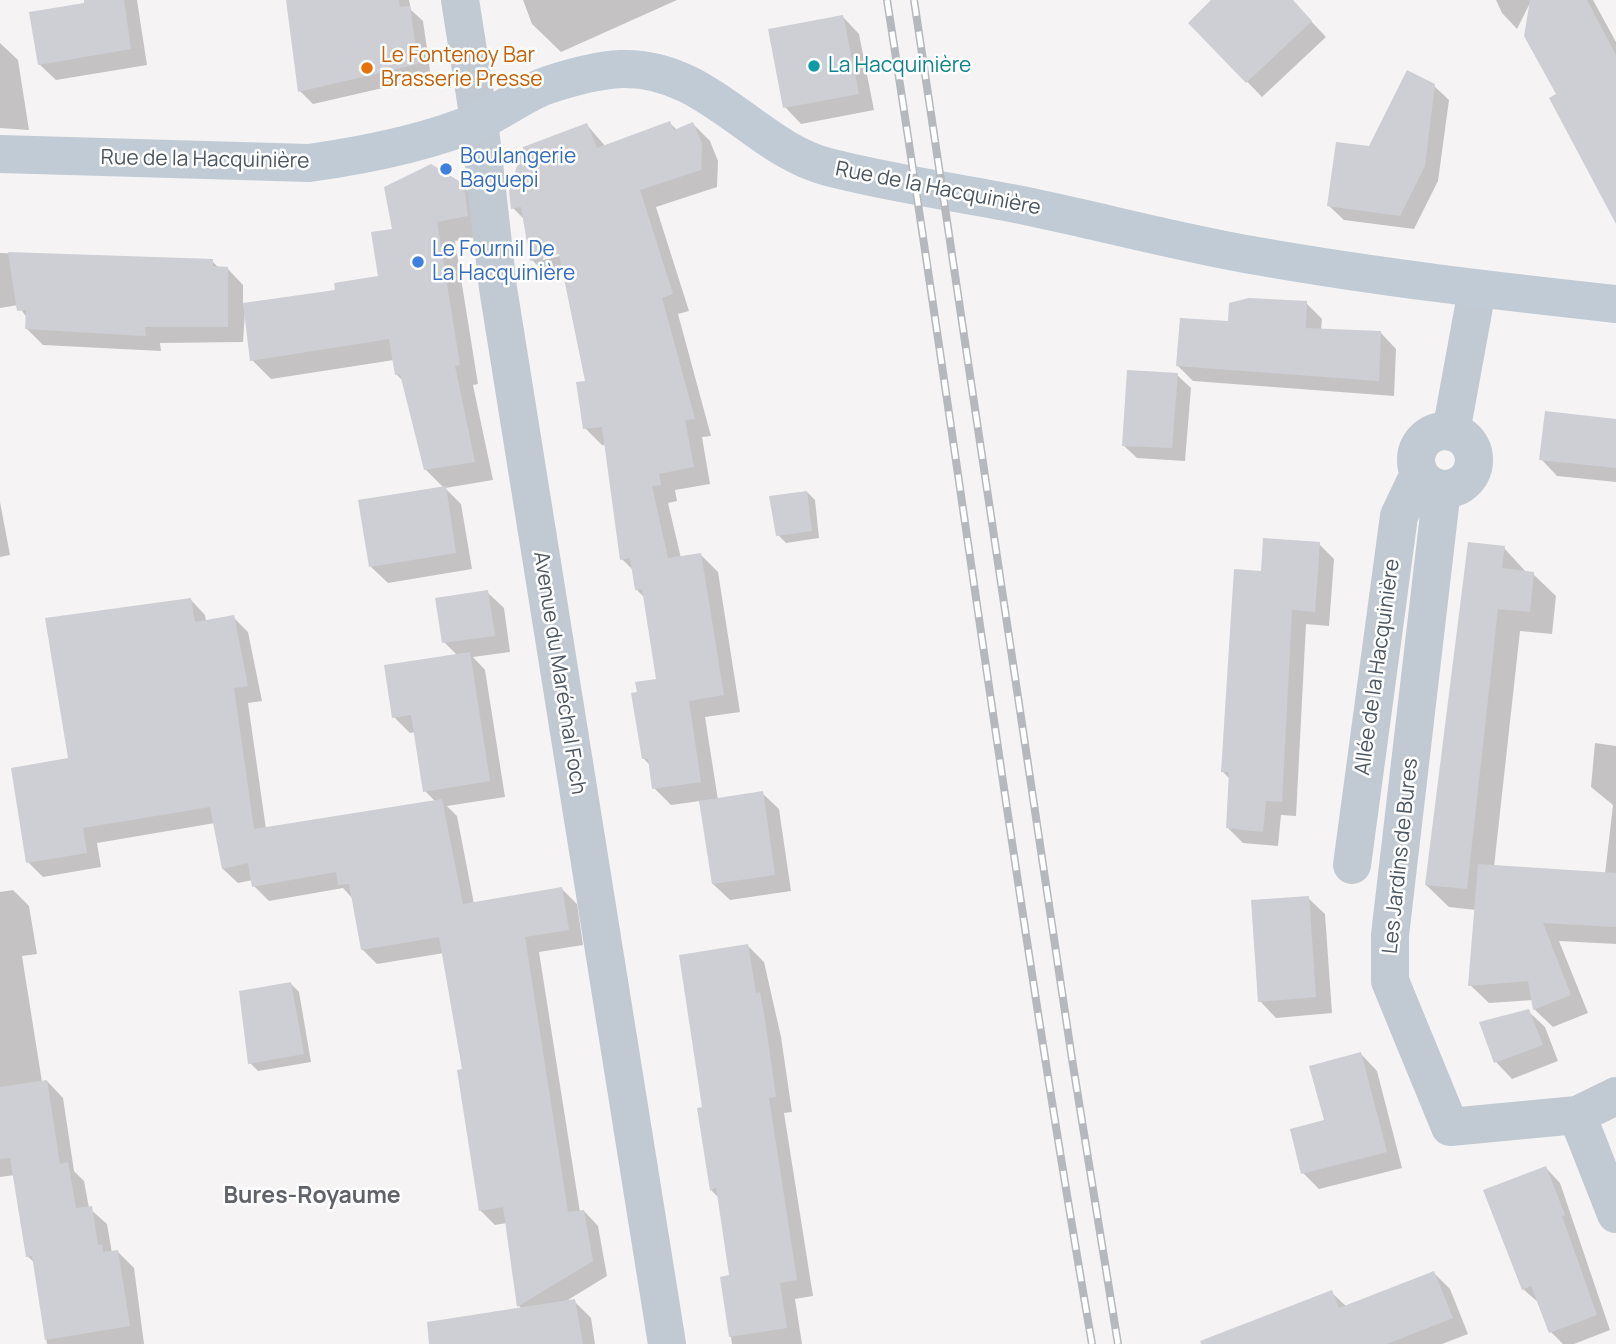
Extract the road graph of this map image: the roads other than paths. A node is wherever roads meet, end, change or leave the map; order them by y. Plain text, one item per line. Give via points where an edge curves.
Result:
1 (460, 0) edge
2 (479, 120) junction
3 (0, 154) edge
4 (1477, 290) junction
5 (1616, 304) edge
6 (1431, 482) junction
7 (1352, 865) dead end
8 (1616, 1096) edge
9 (1577, 1115) junction
10 (1616, 1214) edge
11 (667, 1344) edge

1 - 2 street, Avenue du Maréchal Foch
2 - 3 street, Rue de la Hacquinière via 356,156 309,163
2 - 4 street, Rue de la Hacquinière via 547,85 621,69 652,73 716,98 792,152 834,169 1254,256
2 - 11 street, Avenue du Maréchal Foch via 498,288
4 - 5 street, Rue de la Hacquinière
4 - 6 street via 1451,432 1467,442 1474,460 1472,470 1460,485
6 - 7 street, Allée de la Hacquinière via 1399,516
6 - 9 street, Les Jardins de Bures via 1390,935 1390,981 1450,1127
8 - 9 street, Les Jardins de Bures
9 - 10 street

